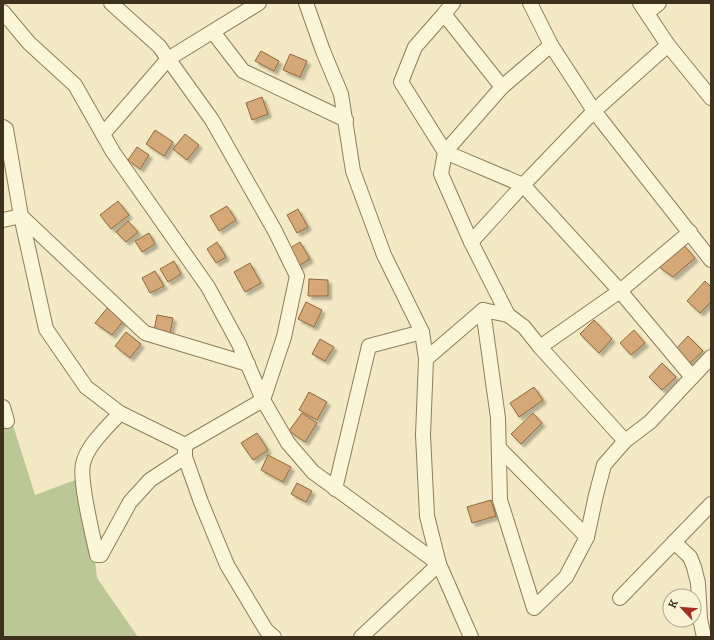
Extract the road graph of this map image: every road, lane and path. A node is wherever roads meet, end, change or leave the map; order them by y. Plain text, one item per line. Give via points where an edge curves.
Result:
1 (111, 3) edge
2 (259, 3) edge
3 (306, 3) edge
4 (530, 3) edge
5 (659, 3) edge
6 (449, 8) edge
7 (643, 8) edge
8 (3, 12) edge
9 (213, 32) junction
10 (552, 45) junction
11 (668, 45) junction
12 (168, 58) junction
13 (502, 87) junction
14 (711, 98) edge
15 (594, 111) junction
16 (346, 120) junction
17 (3, 127) edge
18 (103, 134) junction
19 (445, 152) junction
20 (523, 185) junction
21 (21, 216) junction
22 (3, 220) edge
23 (690, 232) junction
24 (471, 242) junction
25 (711, 260) edge
26 (620, 291) junction
27 (483, 310) junction
28 (508, 315) junction
29 (422, 332) junction
30 (540, 347) junction
31 (711, 357) edge
32 (426, 358) junction
33 (248, 364) junction
34 (692, 378) junction
35 (263, 400) junction
36 (3, 407) edge
37 (120, 413) junction
38 (3, 416) edge
39 (625, 441) junction
40 (499, 448) junction
41 (185, 451) junction
42 (335, 489) junction
43 (711, 504) edge
44 (588, 537) junction
45 (674, 542) junction
46 (439, 564) junction
47 (620, 598) dead end
48 (274, 637) edge
49 (361, 637) edge
50 (471, 637) edge
51 (704, 637) edge

1 - 12 street via 159,46
2 - 9 street
3 - 16 street via 341,94
4 - 10 street
5 - 7 street
6 - 13 street
6 - 19 street via 414,48 401,82
7 - 11 street
8 - 18 street via 29,43 75,85
9 - 12 street
9 - 16 street via 243,71
10 - 13 street
10 - 15 street
11 - 14 street
11 - 15 street
12 - 18 street
12 - 35 street via 212,120 297,276 284,337
13 - 19 street
15 - 20 street
15 - 23 street
16 - 29 street via 353,172 384,255
17 - 21 street via 6,129
18 - 33 street via 208,287
19 - 20 street
19 - 24 street via 441,174
20 - 24 street
20 - 26 street
21 - 22 street
21 - 33 street via 145,333
21 - 37 street via 46,329 86,387
23 - 25 street
23 - 26 street
24 - 28 street
26 - 30 street
26 - 34 street
27 - 28 street
27 - 32 street
27 - 40 street via 498,418
28 - 30 street via 524,327
29 - 32 street
29 - 42 street via 369,346
30 - 39 street
31 - 34 street
32 - 46 street via 422,435 427,509
33 - 35 street
34 - 39 street via 650,422
35 - 41 street
35 - 42 street via 288,443 313,472
36 - 38 street via 7,421
37 - 41 street
37 - 41 street via 96,440 83,464 83,486 97,555 101,555 130,502 150,480
39 - 44 street via 604,465
40 - 44 street
40 - 44 street via 500,500 534,608 566,577
41 - 48 street via 227,565 266,630
42 - 46 street
43 - 45 street
45 - 47 street
45 - 51 street via 690,557 694,567
46 - 49 street
46 - 50 street

